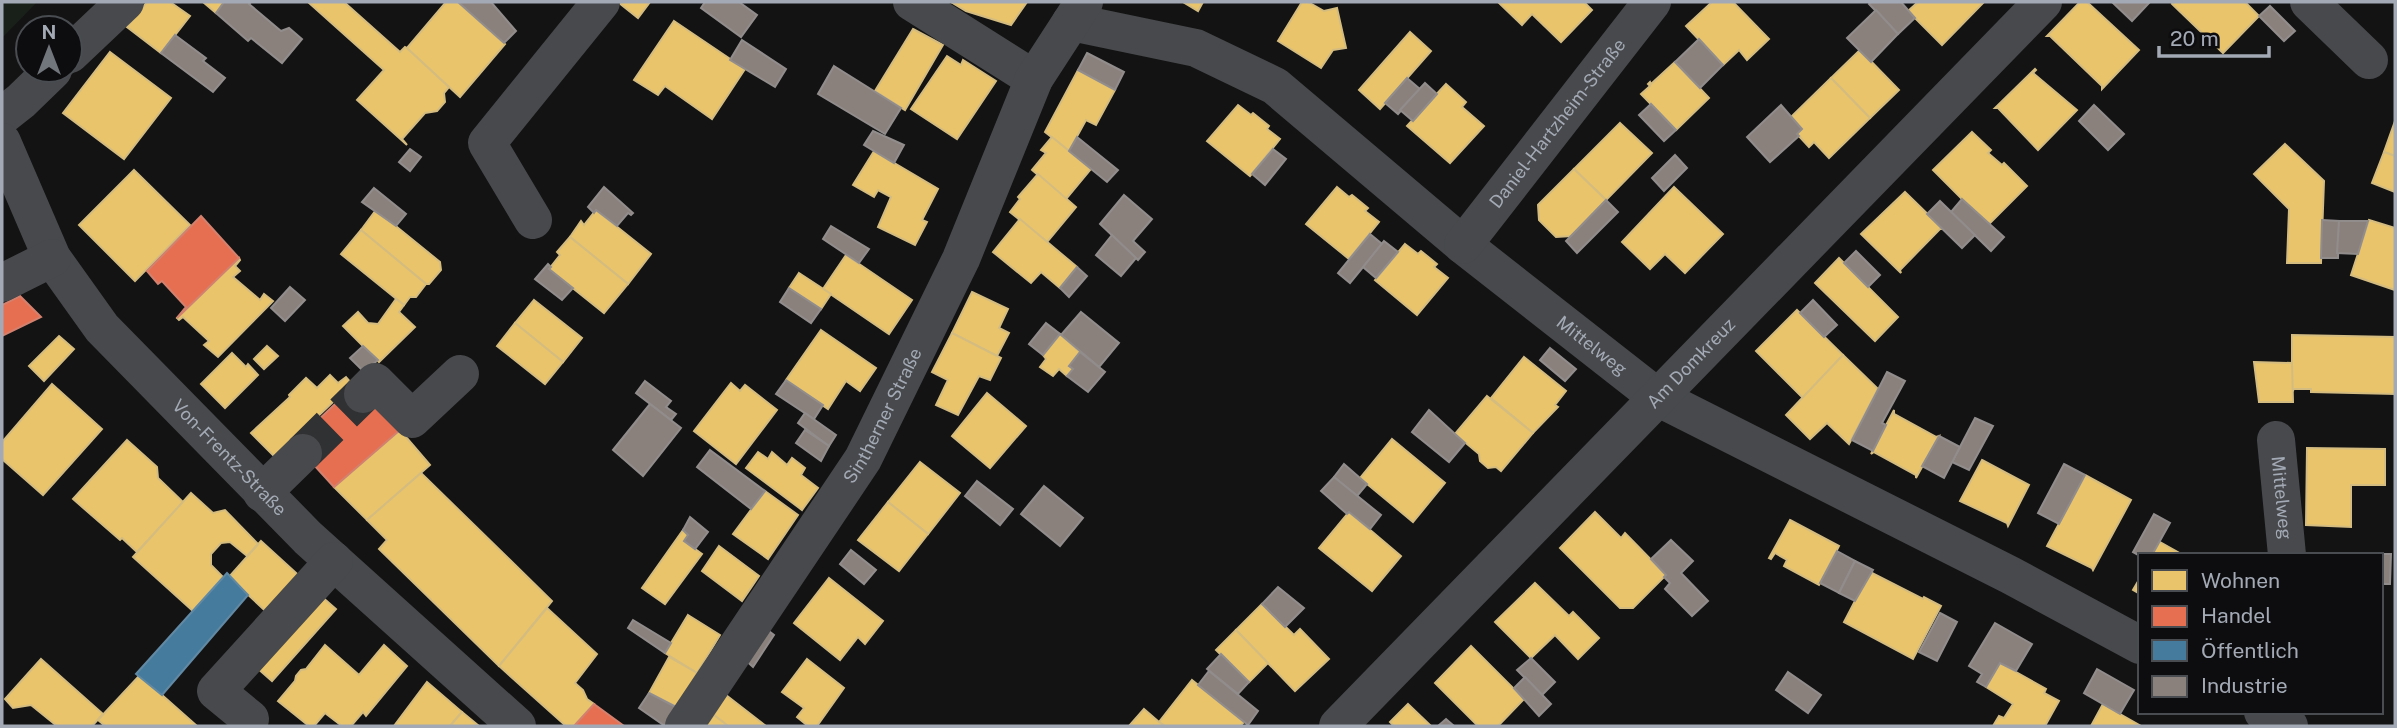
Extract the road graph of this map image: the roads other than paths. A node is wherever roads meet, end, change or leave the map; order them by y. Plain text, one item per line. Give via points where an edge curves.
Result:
1 (125, 2) edge
2 (601, 2) edge
3 (912, 2) edge
4 (1652, 2) edge
5 (2043, 2) edge
6 (2309, 2) edge
7 (1077, 12) edge
8 (84, 41) edge
9 (2369, 60) dead end
10 (1034, 79) junction
11 (39, 84) edge
12 (2, 116) edge
13 (2, 142) edge
14 (533, 220) dead end
15 (1463, 245) junction
16 (52, 258) junction
17 (2, 283) edge
18 (460, 374) dead end
19 (363, 394) dead end
20 (1657, 397) junction
21 (2276, 440) dead end
22 (303, 453) tunnel mouth
23 (262, 493) junction
24 (2287, 553) edge
25 (334, 561) junction
26 (2138, 644) edge
27 (2267, 714) edge
28 (250, 719) dead end
29 (517, 726) edge
30 (684, 726) edge
31 (1338, 726) edge
32 (2289, 726) edge

1 - 8 street
2 - 14 street via 486,143
3 - 10 street
4 - 15 street, Daniel-Hartzheim-Straße
5 - 20 street, Am Domkreuz
6 - 9 street
7 - 10 street, Sintherner Straße
7 - 15 street, Mittelweg via 1196,48 1275,86
10 - 30 street, Sintherner Straße via 961,259 863,459
11 - 12 street
13 - 16 street, Von-Frentz-Straße
15 - 20 street, Mittelweg
16 - 17 street
16 - 23 street, Von-Frentz-Straße via 102,328
18 - 19 street via 412,419 375,382
20 - 26 street, Mittelweg
20 - 31 street, Am Domkreuz
21 - 24 street, Mittelweg
22 - 23 street
23 - 25 street, Von-Frentz-Straße
25 - 28 street via 216,691
25 - 29 street, Von-Frentz-Straße
27 - 32 street

